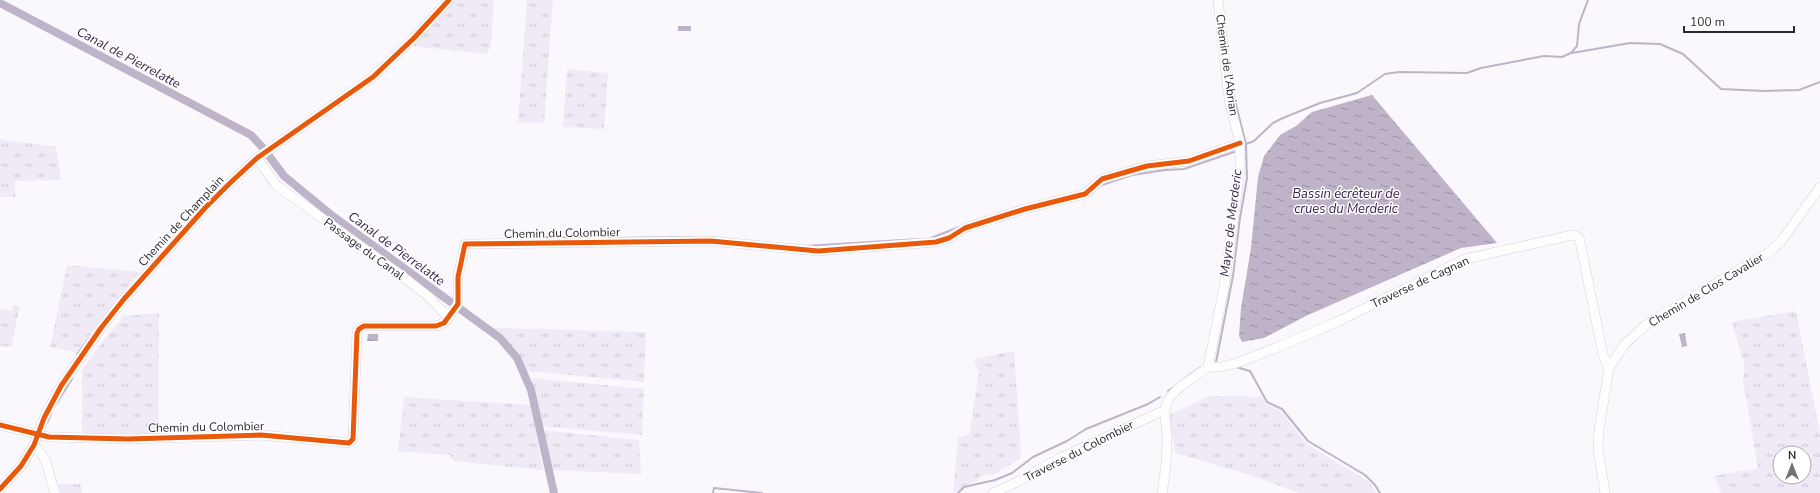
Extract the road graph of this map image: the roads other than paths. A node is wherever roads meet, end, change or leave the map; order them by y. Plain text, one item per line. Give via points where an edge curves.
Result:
1 (449, 0) edge
2 (1218, 0) edge
3 (1240, 143) junction
4 (257, 158) junction
5 (1820, 187) edge
6 (454, 310) junction
7 (1208, 365) junction
8 (1609, 368) junction
9 (1165, 410) junction
10 (0, 426) edge
11 (36, 435) junction
12 (34, 445) junction
13 (0, 488) edge
14 (55, 493) edge
15 (993, 493) edge
16 (1162, 493) edge
17 (1605, 493) edge

1 - 4 street, Chemin de Champlain via 372,77
2 - 3 street, Chemin de l'Abrian via 1229,100
3 - 6 street, Chemin du Colombier via 1189,161 1147,166 1102,180 1086,194 1025,209 965,228 949,238 936,242 818,251 711,240 465,244
3 - 7 street, Chemin de l'Abrian via 1240,170 1224,287
4 - 6 street, Passage du Canal via 276,185 429,297 443,312
4 - 11 street, Chemin de Champlain via 205,208 124,299 61,386
5 - 8 street, Chemin de Clos Cavalier via 1782,240 1771,251 1648,323 1625,344
6 - 11 street, Chemin du Colombier via 444,323 436,326 364,326 358,329 355,421 353,439 349,444 261,434 128,439
7 - 8 street, Traverse de Cagnan via 1228,365 1278,347 1337,322 1465,259 1572,234 1579,237 1603,355
7 - 9 street via 1198,376 1180,387 1168,401
8 - 17 street, Chemin de Clos Cavalier via 1598,430 1598,449
9 - 15 street, Traverse du Colombier via 1060,458
9 - 16 street via 1167,440
10 - 11 street
11 - 12 street, Chemin de Champlain
12 - 13 street, Chemin de Champlain via 21,466
12 - 14 street via 45,459

